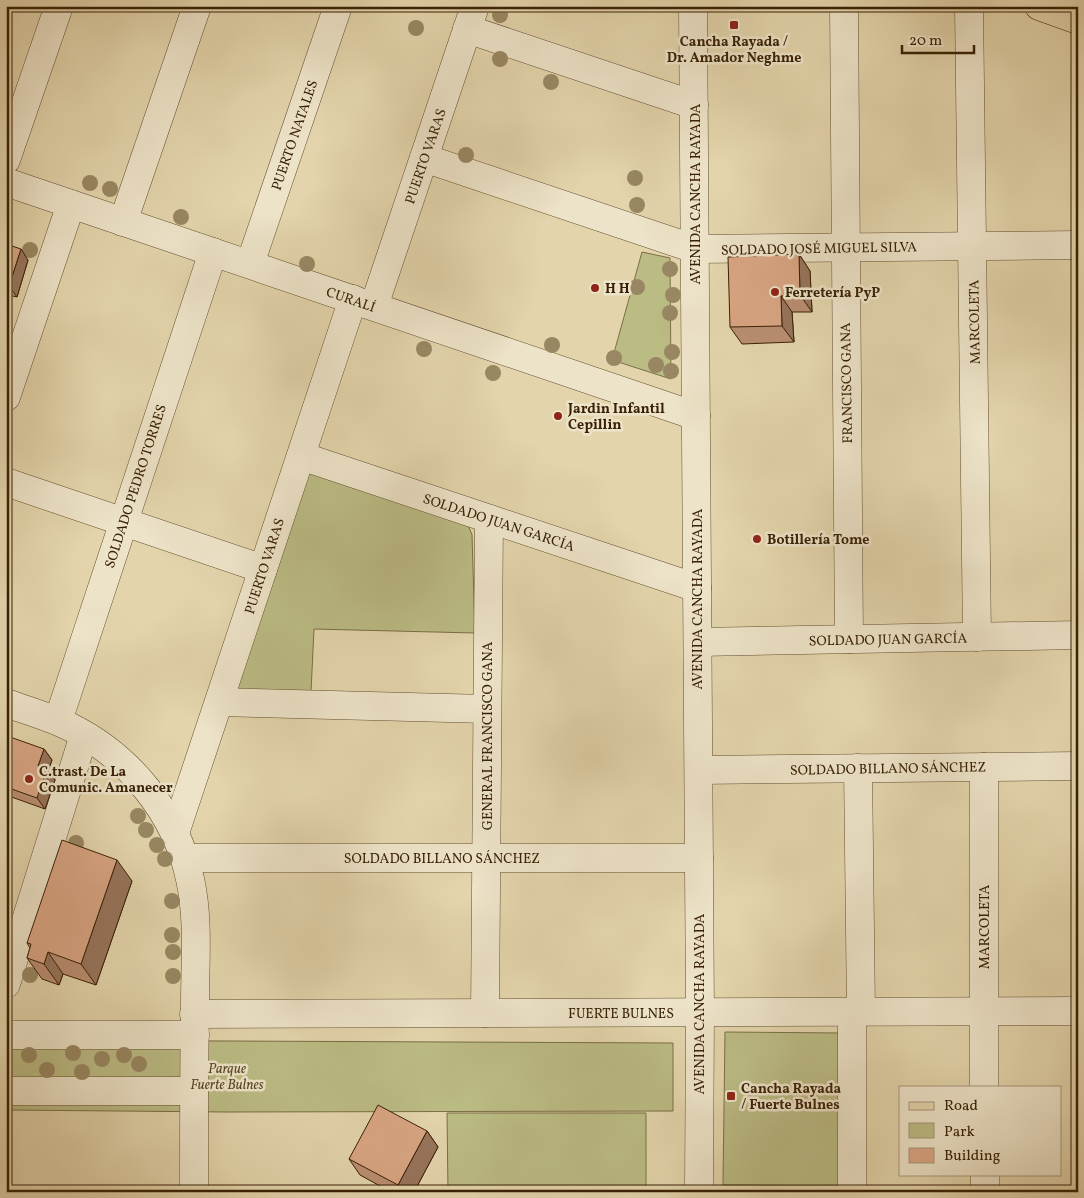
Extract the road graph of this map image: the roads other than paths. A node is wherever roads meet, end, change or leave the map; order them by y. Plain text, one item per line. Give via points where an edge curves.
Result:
1 (59, 6) edge
2 (197, 6) edge
3 (338, 6) edge
4 (693, 6) edge
5 (844, 6) edge
6 (969, 6) edge
7 (1039, 6) edge
8 (471, 18) edge
9 (1078, 20) edge
10 (694, 105) junction
11 (424, 158) junction
12 (6, 160) edge
13 (6, 182) edge
14 (71, 204) junction
15 (123, 222) junction
16 (1078, 245) edge
17 (973, 246) junction
18 (845, 247) junction
19 (695, 249) junction
20 (212, 252) junction
21 (250, 264) junction
22 (364, 303) junction
23 (6, 397) edge
24 (696, 416) junction
25 (301, 456) junction
26 (6, 482) edge
27 (489, 518) junction
28 (124, 522) junction
29 (263, 569) junction
30 (697, 588) junction
31 (1078, 635) edge
32 (978, 637) junction
33 (849, 639) junction
34 (698, 642) junction
35 (219, 702) junction
36 (6, 704) edge
37 (487, 709) junction
38 (58, 721) junction
39 (84, 735) junction
40 (984, 766) junction
41 (1078, 766) edge
42 (858, 768) junction
43 (698, 770) junction
44 (174, 833) junction
45 (185, 858) junction
46 (486, 858) junction
47 (699, 858) junction
48 (6, 984) edge
49 (1078, 1011) edge
50 (700, 1012) junction
51 (856, 1012) junction
52 (984, 1012) junction
53 (485, 1013) junction
54 (195, 1024) junction
55 (6, 1035) edge
56 (984, 1086) edge
57 (6, 1091) edge
58 (194, 1091) junction
59 (985, 1176) edge
60 (194, 1192) edge
61 (699, 1192) edge
62 (852, 1192) edge
63 (985, 1192) edge

1 - 12 street
2 - 15 street
3 - 21 street, PUERTO NATALES
4 - 10 street, AVENIDA CANCHA RAYADA
5 - 18 street, FRANCISCO GANA
6 - 17 street, MARCOLETA
7 - 9 main road
8 - 10 street
8 - 11 street, PUERTO VARAS
10 - 19 street, AVENIDA CANCHA RAYADA
11 - 19 street, SOLDADO JOSÉ MIGUEL SILVA
11 - 22 street, PUERTO VARAS
13 - 14 street, CURALÍ
14 - 15 street, CURALÍ
14 - 23 street
15 - 20 street, CURALÍ
16 - 17 street, SOLDADO JOSÉ MIGUEL SILVA
17 - 18 street, SOLDADO JOSÉ MIGUEL SILVA
17 - 32 street, MARCOLETA
18 - 19 street, SOLDADO JOSÉ MIGUEL SILVA
18 - 33 street, FRANCISCO GANA
19 - 24 street, AVENIDA CANCHA RAYADA
20 - 21 street, CURALÍ
20 - 28 street, SOLDADO PEDRO TORRES
21 - 22 street, CURALÍ
22 - 24 street, CURALÍ
22 - 25 street, PUERTO VARAS
24 - 30 street, AVENIDA CANCHA RAYADA
25 - 27 street, SOLDADO JUAN GARCÍA
25 - 29 street, PUERTO VARAS
26 - 28 street
27 - 30 street, SOLDADO JUAN GARCÍA
27 - 37 street, GENERAL FRANCISCO GANA
28 - 29 street
28 - 38 street, SOLDADO PEDRO TORRES
29 - 35 street, PUERTO VARAS
30 - 34 street, AVENIDA CANCHA RAYADA
31 - 32 street, SOLDADO JUAN GARCÍA
32 - 33 street, SOLDADO JUAN GARCÍA
33 - 34 street, SOLDADO JUAN GARCÍA
34 - 43 street, AVENIDA CANCHA RAYADA
35 - 37 street
35 - 44 street, PUERTO VARAS
36 - 38 street
37 - 46 street, GENERAL FRANCISCO GANA
38 - 39 street
39 - 44 street via 107,750 146,787
39 - 48 street
40 - 41 street, SOLDADO BILLANO SÁNCHEZ
40 - 42 street, SOLDADO BILLANO SÁNCHEZ
40 - 52 street, MARCOLETA
42 - 43 street, SOLDADO BILLANO SÁNCHEZ
42 - 51 street
43 - 47 street, AVENIDA CANCHA RAYADA
44 - 45 street
45 - 46 street, SOLDADO BILLANO SÁNCHEZ
45 - 54 street via 194,912
46 - 47 street, SOLDADO BILLANO SÁNCHEZ
46 - 53 street, GENERAL FRANCISCO GANA
47 - 50 street, AVENIDA CANCHA RAYADA
49 - 52 street, FUERTE BULNES
50 - 51 street, FUERTE BULNES
50 - 53 street, FUERTE BULNES
50 - 61 street, AVENIDA CANCHA RAYADA
51 - 52 street, FUERTE BULNES
51 - 62 street
52 - 56 street, MARCOLETA
53 - 54 street, FUERTE BULNES
54 - 55 street, FUERTE BULNES
54 - 58 street
57 - 58 street
58 - 60 street
59 - 63 street

